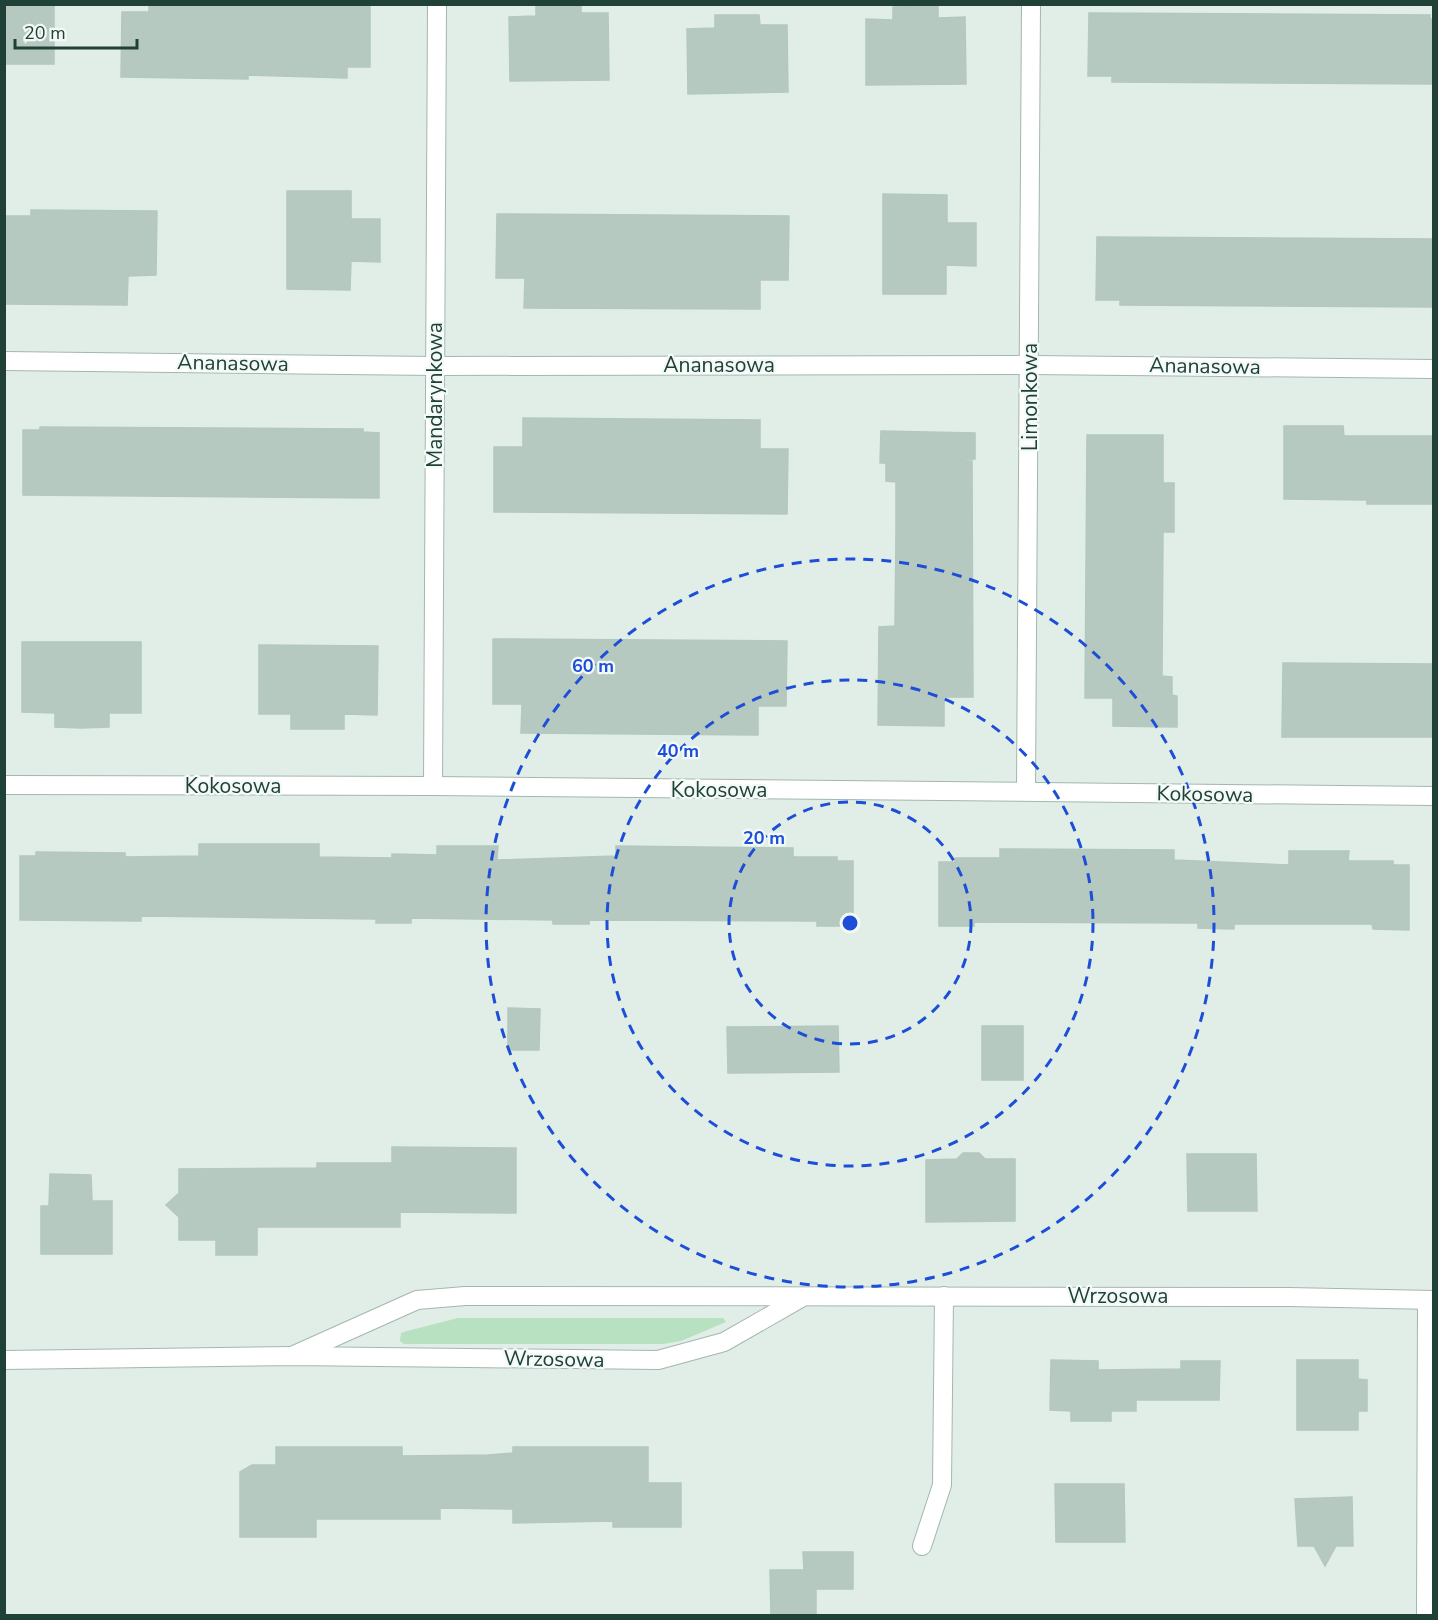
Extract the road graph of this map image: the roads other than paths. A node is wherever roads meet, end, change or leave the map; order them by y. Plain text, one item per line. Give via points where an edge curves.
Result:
1 (437, 4) edge
2 (1031, 4) edge
3 (4, 361) edge
4 (1030, 364) junction
5 (435, 366) junction
6 (1434, 369) edge
7 (4, 785) edge
8 (433, 786) junction
9 (1026, 790) junction
10 (1434, 796) edge
11 (944, 1296) junction
12 (803, 1297) junction
13 (1430, 1300) edge
14 (292, 1356) junction
15 (4, 1360) edge
16 (922, 1546) dead end
17 (1426, 1616) edge

1 - 5 street, Mandarynkowa
2 - 4 street, Limonkowa
3 - 5 street, Ananasowa
4 - 5 street, Ananasowa
4 - 6 street, Ananasowa
4 - 9 street, Limonkowa
5 - 8 street, Mandarynkowa
7 - 8 street, Kokosowa
8 - 9 street, Kokosowa
9 - 10 street, Kokosowa
11 - 12 street, Wrzosowa
11 - 13 street, Wrzosowa
11 - 16 street via 942,1485
12 - 14 street, Wrzosowa via 465,1296 417,1300
12 - 14 street, Wrzosowa via 724,1342 658,1360
13 - 17 street
14 - 15 street, Wrzosowa

